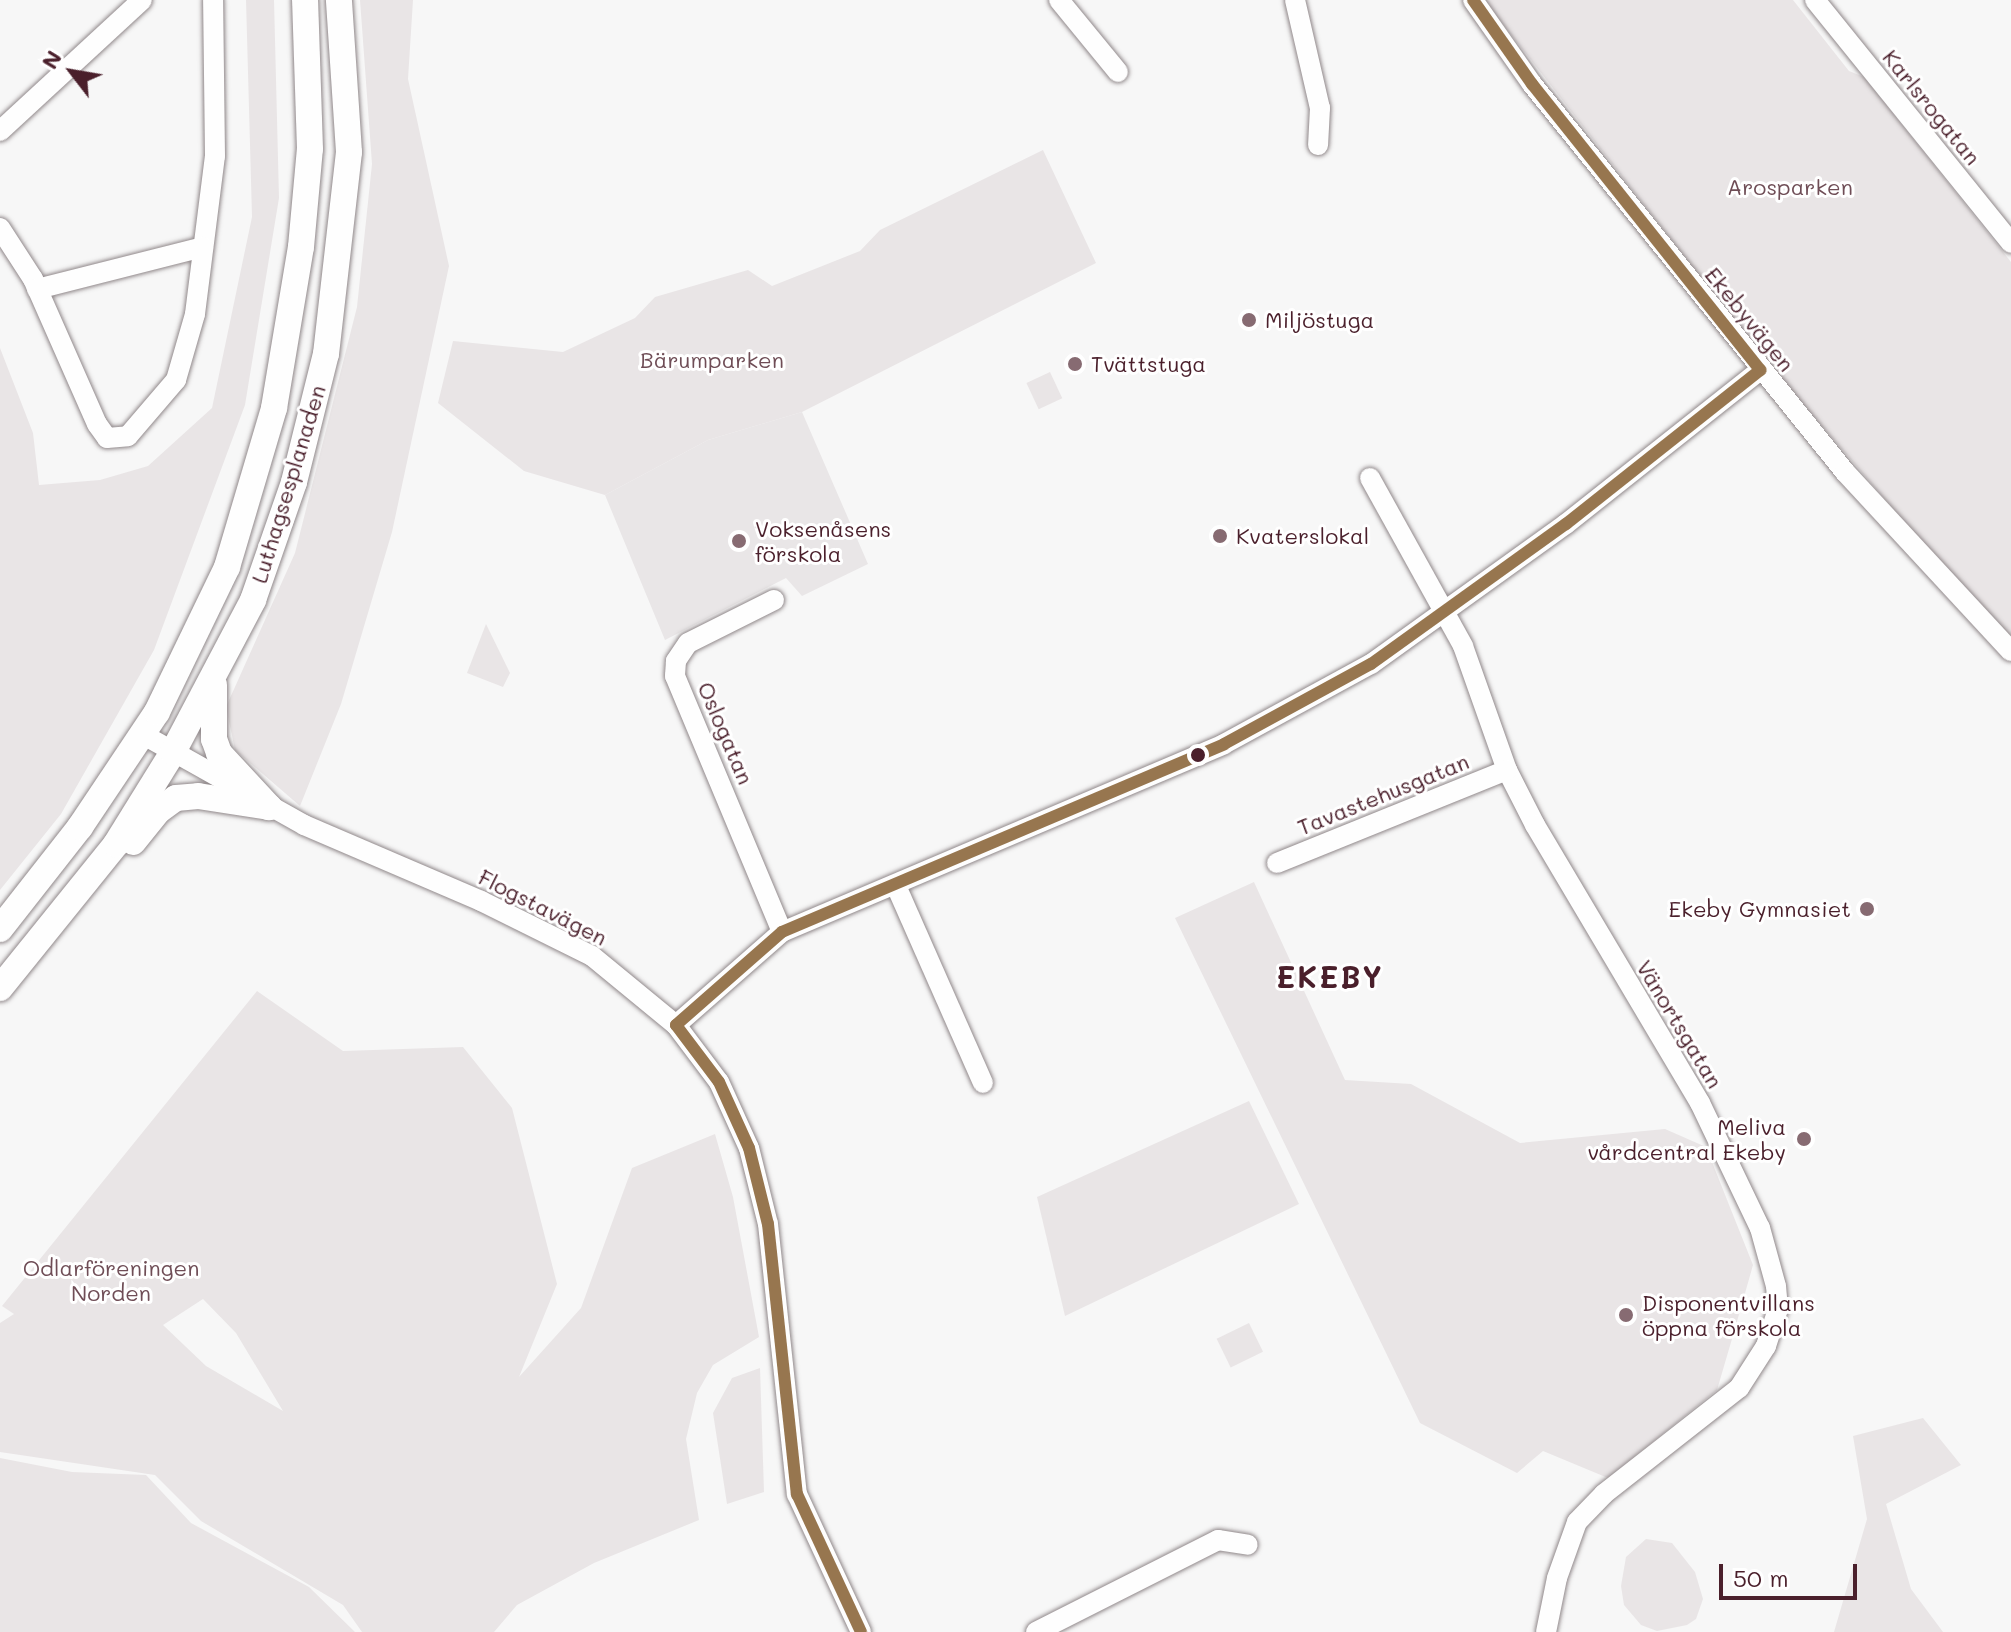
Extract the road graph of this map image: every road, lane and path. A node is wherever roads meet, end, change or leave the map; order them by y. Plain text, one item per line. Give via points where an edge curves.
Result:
1 (142, 0) edge
2 (213, 0) edge
3 (305, 0) edge
4 (339, 0) edge
5 (1059, 0) edge
6 (1295, 0) edge
7 (1473, 0) edge
8 (1815, 0) edge
9 (1118, 72) dead end
10 (0, 131) edge
11 (1318, 145) dead end
12 (0, 228) edge
13 (2011, 243) edge
14 (203, 247) junction
15 (37, 289) junction
16 (1760, 370) junction
17 (1370, 478) dead end
18 (774, 600) dead end
19 (1447, 613) junction
20 (2011, 651) edge
21 (214, 678) junction
22 (142, 734) junction
23 (173, 752) junction
24 (1507, 770) junction
25 (269, 807) junction
26 (1277, 863) dead end
27 (897, 888) junction
28 (0, 929) edge
29 (782, 932) junction
30 (3, 984) edge
31 (676, 1025) junction
32 (983, 1083) dead end
33 (1248, 1545) dead end
34 (861, 1632) edge
35 (1036, 1632) edge
36 (1546, 1632) edge

1 - 10 street
2 - 14 street via 215,156
3 - 22 main road, Luthagsesplanaden via 310,149 274,408 227,567 186,657
4 - 21 main road, Luthagsesplanaden via 349,152 326,354 294,482 253,600
5 - 9 street
6 - 11 street via 1320,108
7 - 16 street, Ekebyvägen via 1532,84
8 - 13 street, Karlsrogatan
12 - 15 street
14 - 15 street
14 - 15 street via 197,304 176,380 128,436 117,440 107,438 97,424
16 - 19 street
16 - 20 street, Ekebyvägen via 1933,572
17 - 19 street, Vänortsgatan
18 - 29 street, Oslogatan via 688,643 676,661 675,676
19 - 24 street, Vänortsgatan via 1482,693
19 - 27 street via 1276,718
21 - 23 main road, Luthagsesplanaden
21 - 25 main road via 213,726 219,753
22 - 23 street, Flogstavägen
22 - 28 main road, Luthagsesplanaden via 80,827
23 - 25 street, Flogstavägen
23 - 30 main road, Luthagsesplanaden via 116,844
24 - 26 street, Tavastehusgatan
24 - 36 street, Vänortsgatan via 1700,1103 1760,1228 1778,1309 1753,1372 1727,1402 1604,1494 1577,1522 1557,1578
25 - 30 main road via 198,796 176,798 158,811 52,941
25 - 31 street, Flogstavägen via 579,949
27 - 29 street
27 - 32 street
29 - 31 street
31 - 34 street, Flogstavägen via 719,1082 749,1148 770,1238 797,1494
33 - 35 street via 1218,1540

